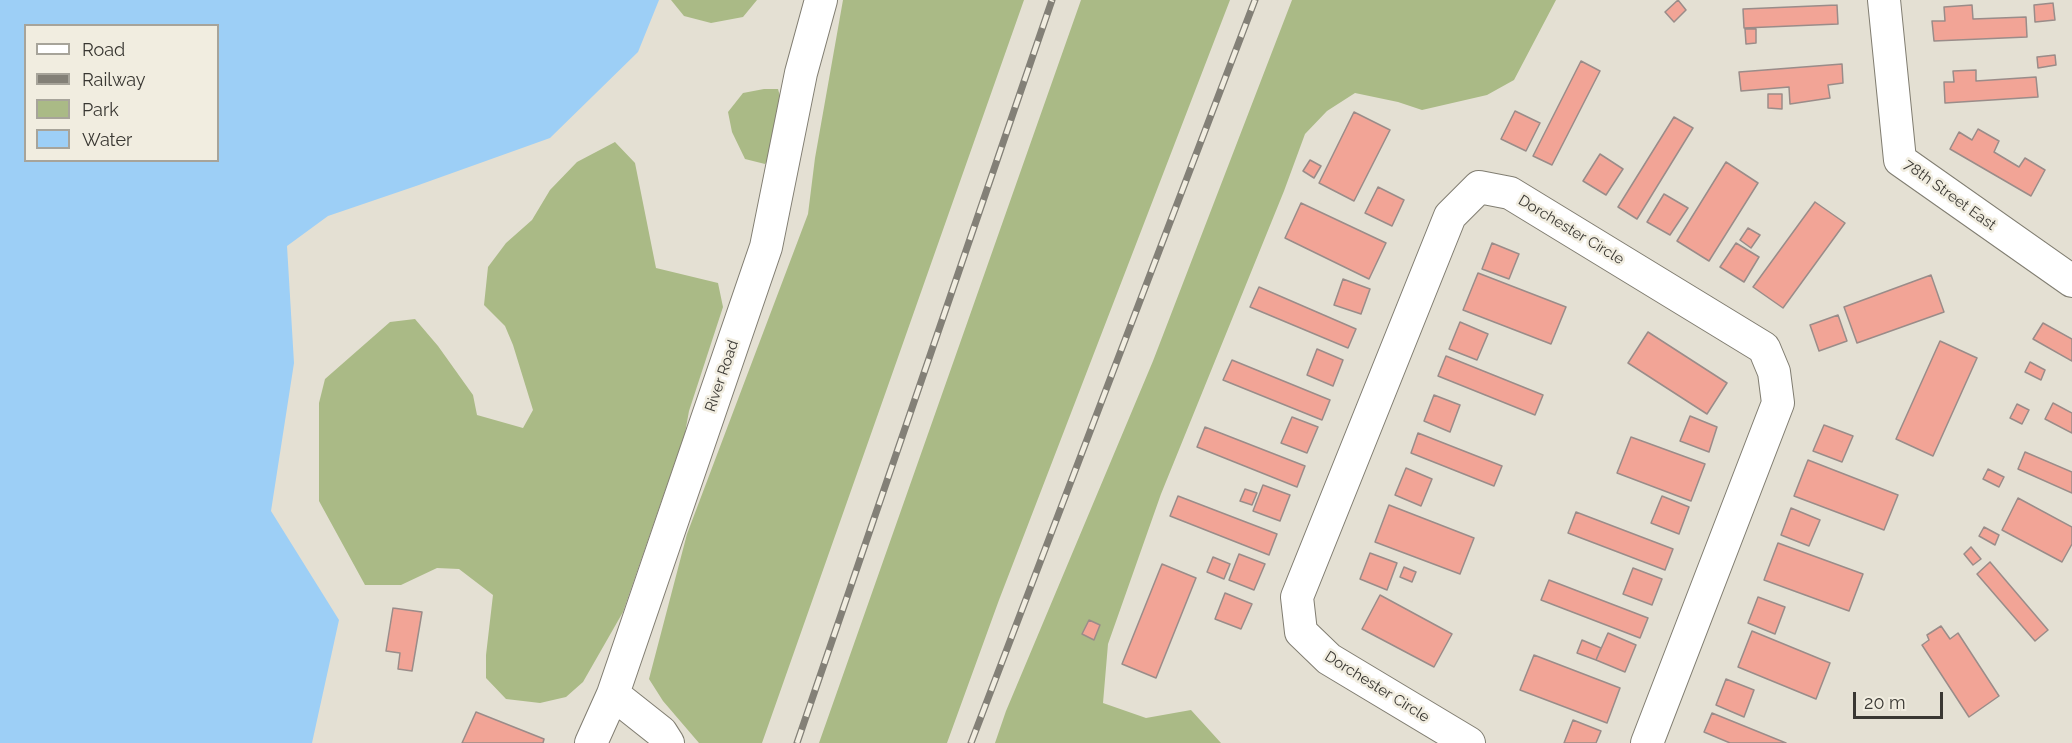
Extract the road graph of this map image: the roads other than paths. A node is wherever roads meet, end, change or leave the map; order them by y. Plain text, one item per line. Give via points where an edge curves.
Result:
1 (821, 0) edge
2 (1884, 0) edge
3 (2072, 281) edge
4 (613, 694) junction
5 (591, 743) edge
6 (668, 743) edge
7 (1469, 743) edge
8 (1647, 743) edge

1 - 4 street, River Road via 801,73 766,247
2 - 3 street, 78th Street East via 1900,160
4 - 5 street, River Road
4 - 6 street via 661,732
7 - 8 street, Dorchester Circle via 1329,659 1301,632 1297,597 1450,216 1479,188 1510,193 1764,348 1774,372 1778,403

